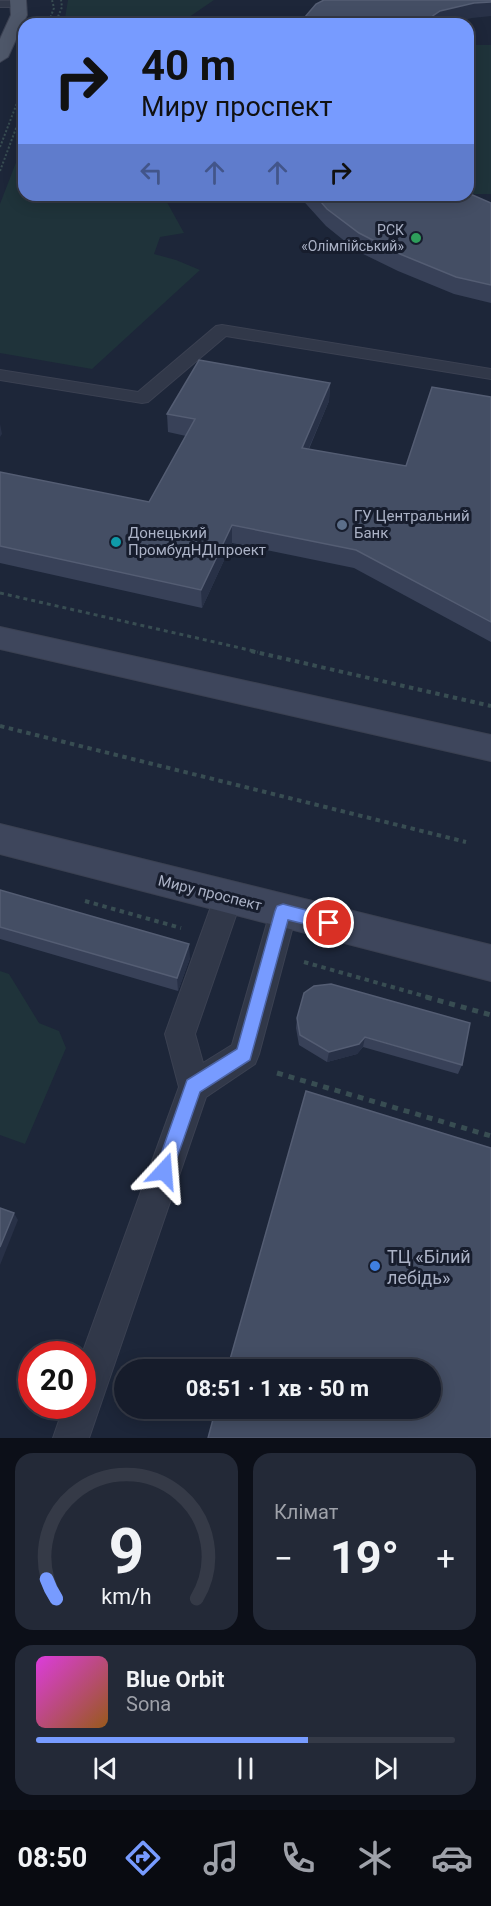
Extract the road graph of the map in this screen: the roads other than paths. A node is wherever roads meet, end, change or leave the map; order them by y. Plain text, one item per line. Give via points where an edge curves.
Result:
1 (19, 2) edge
2 (0, 4) edge
3 (0, 57) edge
4 (491, 374) edge
5 (0, 375) edge
6 (0, 638) edge
7 (491, 748) edge
8 (0, 839) edge
9 (228, 898) junction
10 (283, 911) junction
11 (491, 963) edge
12 (194, 1087) junction
13 (96, 1365) edge
14 (77, 1419) edge
15 (71, 1438) edge

1 - 2 lane
1 - 3 main road via 19,15
4 - 5 lane via 222,330 142,398
6 - 7 main road
8 - 9 main road, Миру проспект
9 - 10 main road, Миру проспект
9 - 12 lane via 180,1034
10 - 11 main road, Миру проспект
10 - 12 lane via 244,1054
12 - 13 lane
14 - 15 lane

